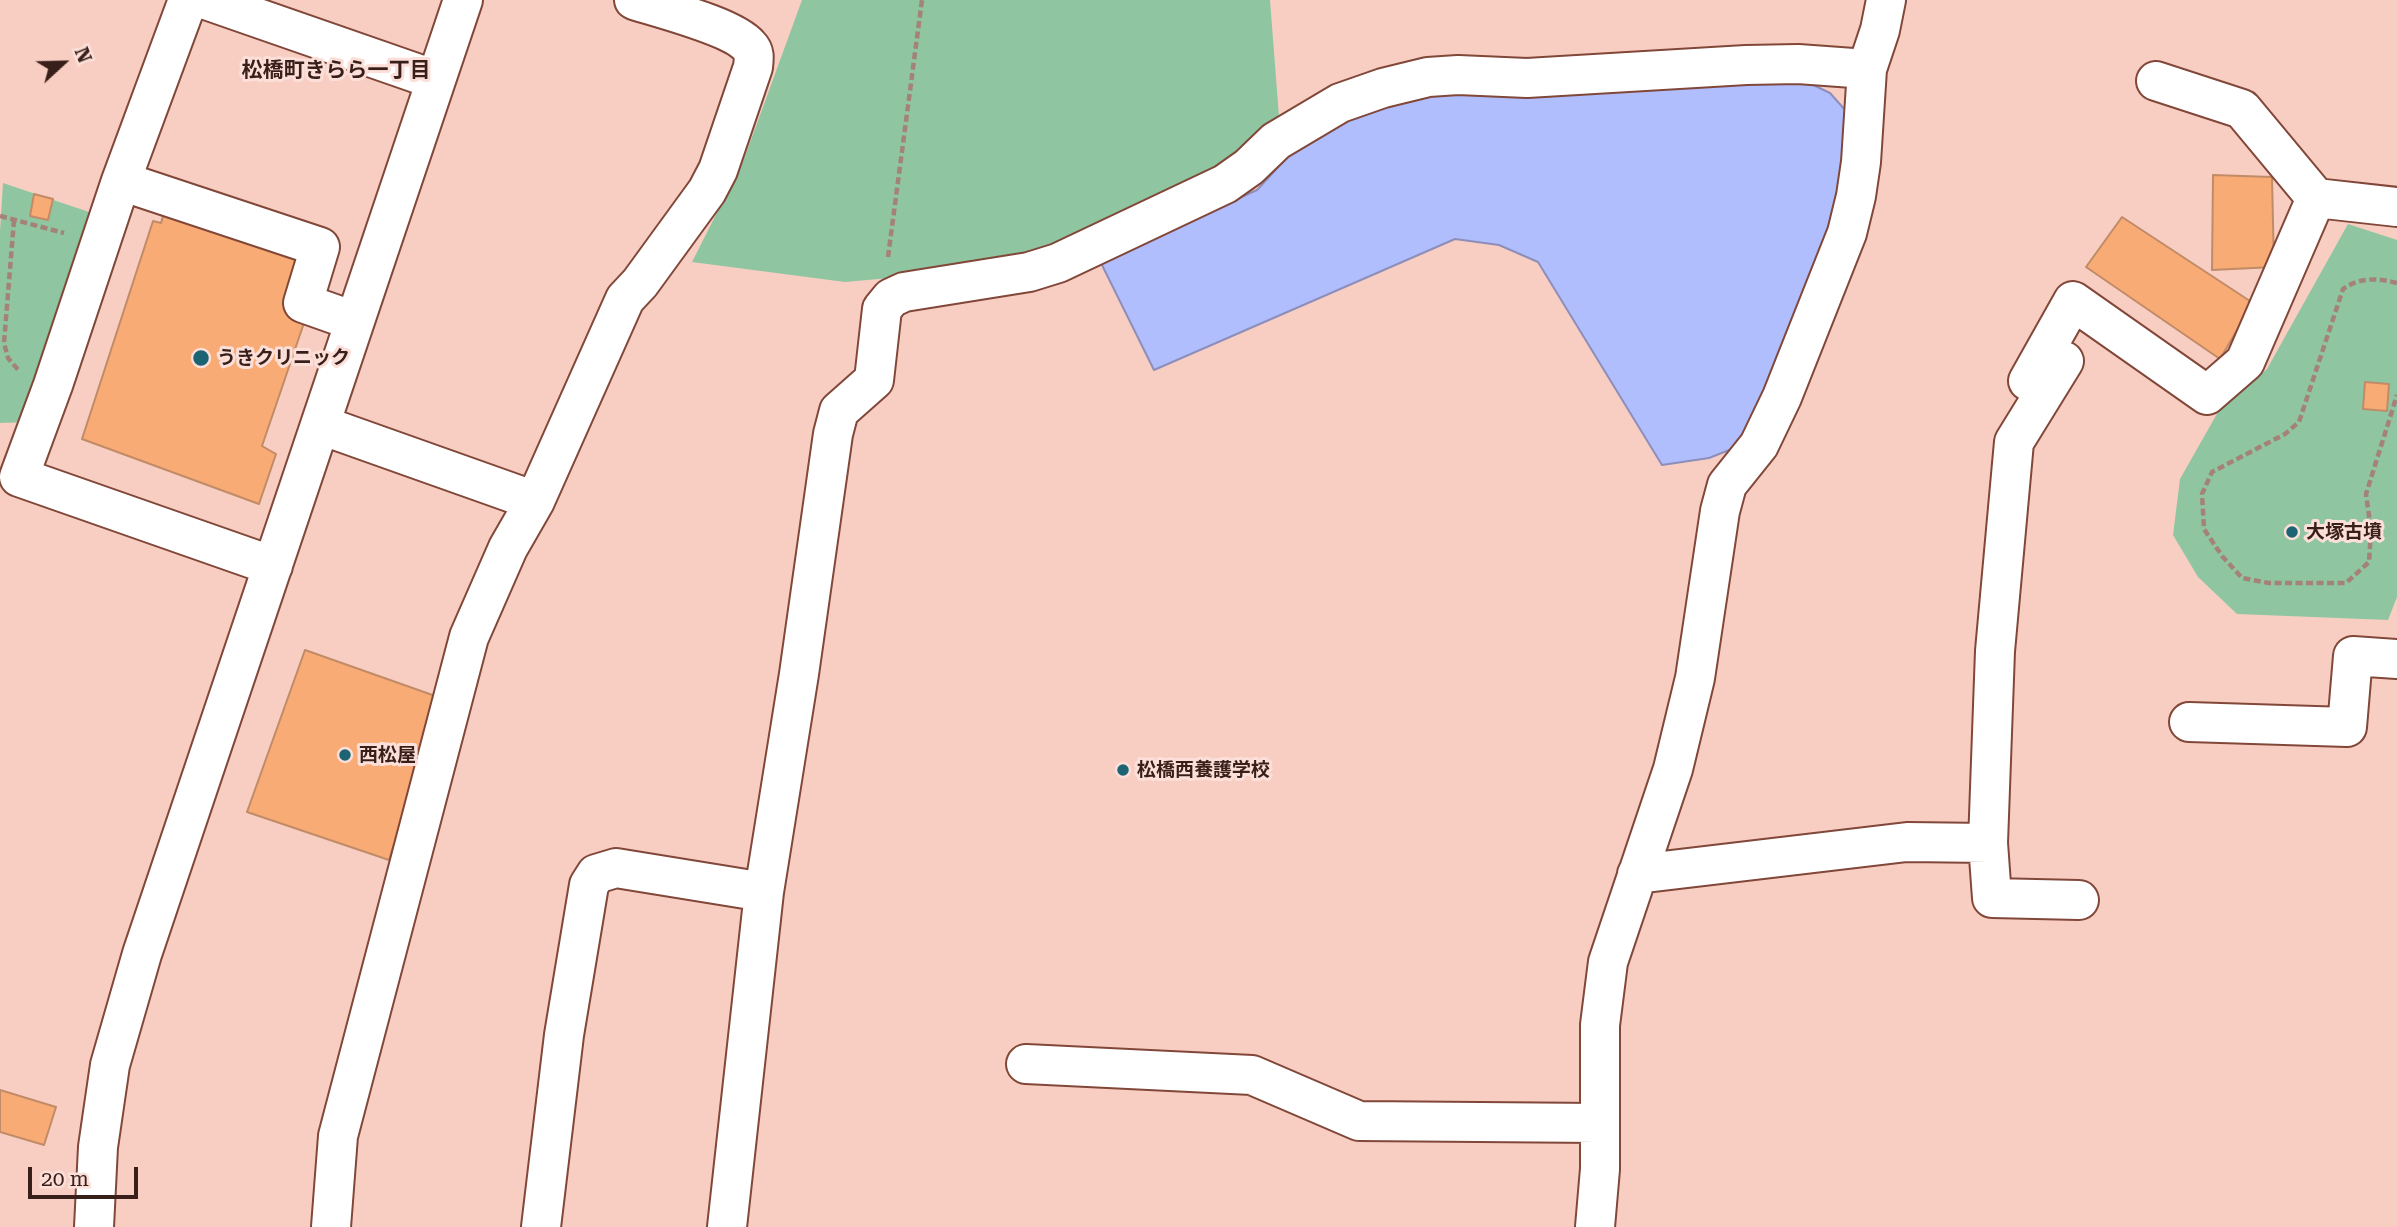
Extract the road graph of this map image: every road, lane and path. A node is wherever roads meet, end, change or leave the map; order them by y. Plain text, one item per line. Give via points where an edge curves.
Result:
1 (188, 0) edge
2 (206, 0) edge
3 (463, 0) edge
4 (635, 0) edge
5 (922, 0) edge
6 (1886, 0) edge
7 (1867, 69) junction
8 (436, 80) junction
9 (2156, 80) dead end
10 (121, 181) junction
11 (2316, 198) junction
12 (2397, 207) edge
13 (0, 216) edge
14 (14, 220) junction
15 (100, 243) junction
16 (2397, 282) edge
17 (891, 298) junction
18 (354, 321) junction
19 (2064, 361) dead end
20 (53, 385) junction
21 (2397, 395) edge
22 (2011, 411) dead end
23 (321, 425) junction
24 (9, 480) edge
25 (535, 501) junction
26 (273, 566) junction
27 (2397, 659) edge
28 (2189, 722) dead end
29 (1988, 844) junction
30 (1637, 874) junction
31 (764, 892) junction
32 (2079, 900) dead end
33 (1026, 1064) dead end
34 (1598, 1123) junction
35 (94, 1227) edge
36 (331, 1227) edge
37 (541, 1227) edge
38 (727, 1227) edge
39 (1595, 1227) edge

1 - 10 street
2 - 8 street
3 - 8 street
4 - 25 street via 709,24 747,43 754,53 754,67 718,170 625,299
5 - 17 path via 884,286
6 - 7 street
7 - 17 street via 1772,64 1527,78 1428,77 1340,103 1276,141 1225,184 1058,263
7 - 30 street via 1861,162 1847,233 1782,397 1759,445 1727,485 1695,678 1673,769
8 - 18 street
9 - 11 street via 2242,109
10 - 15 street
10 - 18 street via 320,247 303,303
11 - 12 street
11 - 22 street via 2245,362 2207,395 2073,302
13 - 14 path
14 - 15 path
14 - 20 path via 4,343 17,370
15 - 20 street
16 - 21 path via 2369,279 2343,289 2299,422 2212,472 2202,494 2204,529 2242,579 2346,583 2369,562 2366,494
17 - 31 street via 882,309 874,380 839,411 833,434
18 - 23 street
19 - 29 street via 2014,442 1996,652
20 - 24 street
23 - 25 street
23 - 26 street
24 - 26 street
25 - 36 street via 508,548 469,637 338,1136
26 - 35 street via 142,954 110,1065 97,1147
27 - 28 street via 2353,656 2347,727
29 - 30 street via 1907,842
29 - 32 street via 1993,898
30 - 34 street via 1608,962 1600,1026
31 - 37 street via 616,868 596,874 589,885 564,1035
31 - 38 street
33 - 34 street via 1252,1075 1359,1121
34 - 39 street

